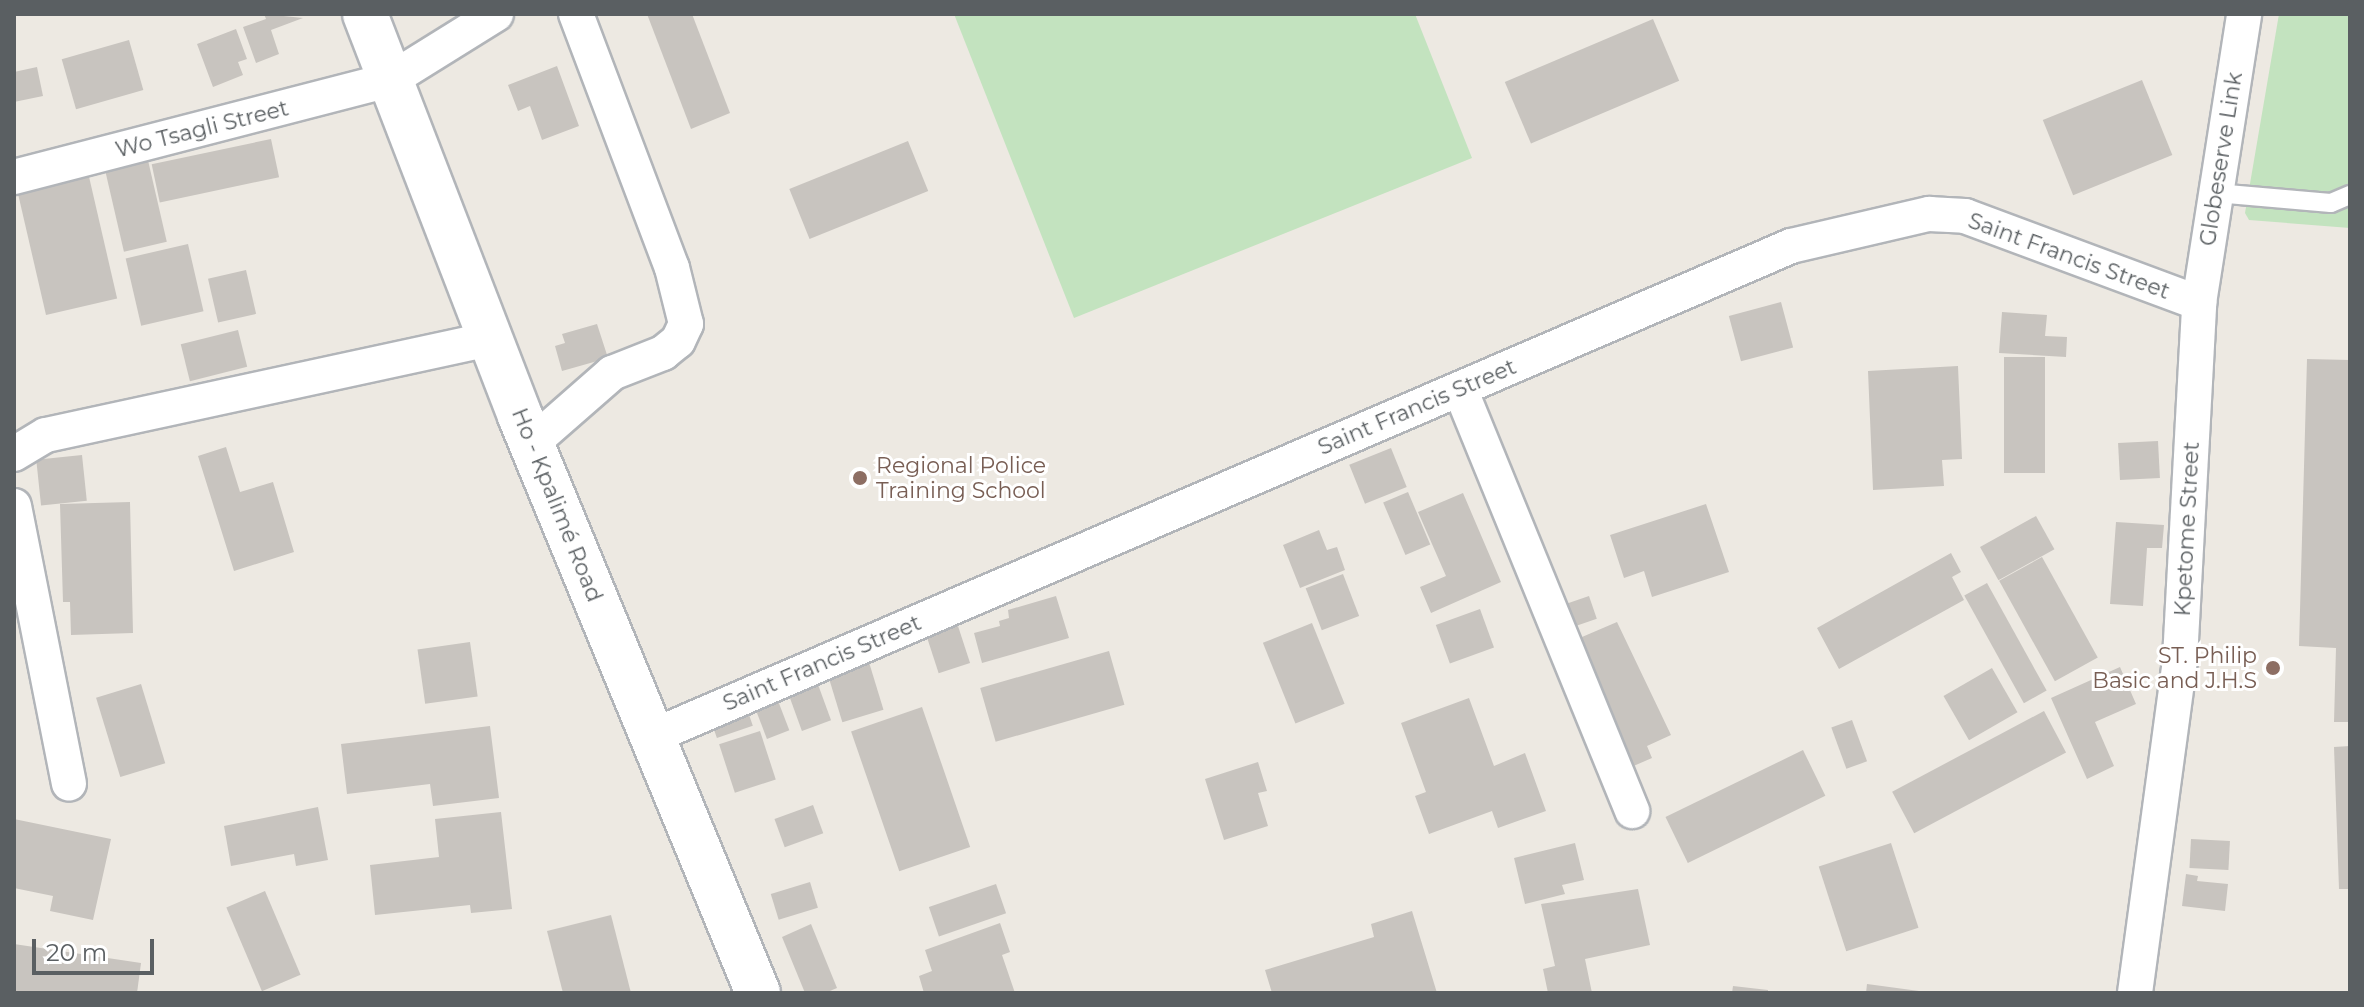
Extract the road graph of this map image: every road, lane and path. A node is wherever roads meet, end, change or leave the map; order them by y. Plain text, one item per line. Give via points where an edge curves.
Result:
1 (365, 14) edge
2 (496, 14) edge
3 (576, 14) edge
4 (2244, 14) edge
5 (390, 80) junction
6 (14, 177) edge
7 (2216, 193) junction
8 (2350, 195) edge
9 (2199, 303) junction
10 (491, 339) junction
11 (1460, 389) junction
12 (531, 444) junction
13 (14, 454) edge
14 (14, 506) edge
15 (651, 737) junction
16 (69, 784) dead end
17 (1632, 811) dead end
18 (758, 993) edge
19 (2135, 993) edge

1 - 5 main road, Ho - Kpalimé Road
2 - 5 street, Wo Tsagli Street
3 - 12 street via 672,268 686,324 678,341 663,353 612,373
4 - 7 street, Globeserve Link
5 - 6 street, Wo Tsagli Street
5 - 10 main road, Ho - Kpalimé Road
7 - 8 lane via 2331,203
7 - 9 street, Globeserve Link
9 - 11 street, Saint Francis Street via 1965,216 1929,214 1791,246
9 - 19 street, Kpetome Street via 2180,659
10 - 12 main road, Ho - Kpalimé Road
10 - 13 street via 46,435
11 - 15 street, Saint Francis Street
11 - 17 street
12 - 15 main road, Ho - Kpalimé Road
14 - 16 street
15 - 18 main road, Ho - Kpalimé Road

